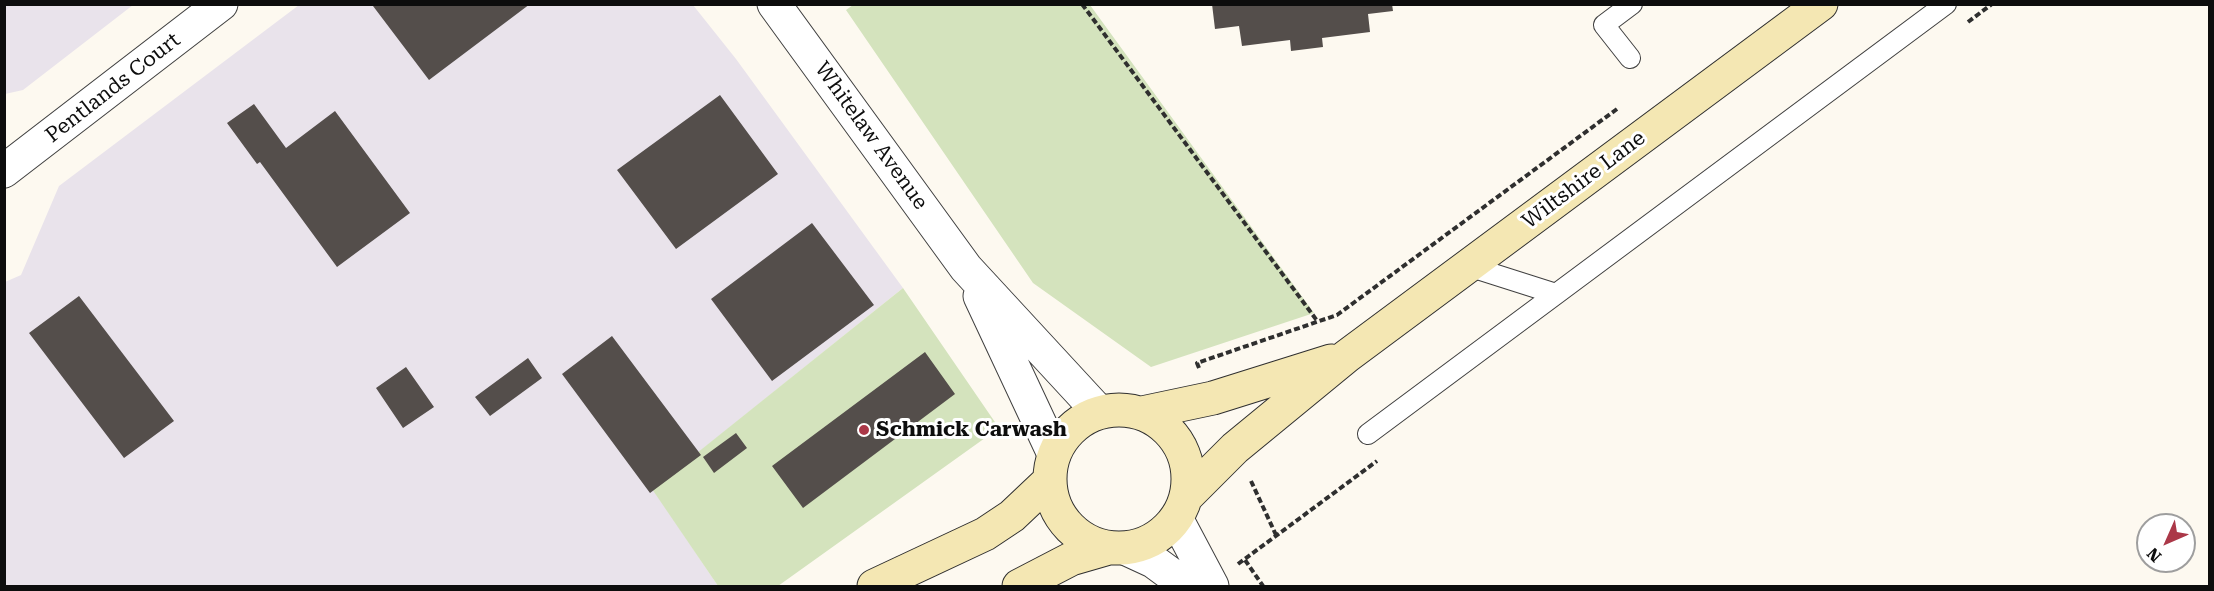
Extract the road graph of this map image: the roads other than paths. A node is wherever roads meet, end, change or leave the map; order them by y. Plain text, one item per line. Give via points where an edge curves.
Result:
1 (221, 4) edge
2 (1632, 4) edge
3 (1821, 4) edge
4 (1946, 4) edge
5 (775, 5) edge
6 (1630, 58) dead end
7 (4, 171) edge
8 (1468, 266) junction
9 (966, 267) junction
10 (1556, 294) junction
11 (1347, 356) junction
12 (1099, 412) junction
13 (1142, 413) junction
14 (1368, 434) dead end
15 (1052, 467) junction
16 (1182, 508) junction
17 (1118, 548) junction
18 (874, 586) edge
19 (1019, 586) edge
20 (1187, 586) edge
21 (1212, 586) edge

1 - 7 street, Pentlands Court
2 - 6 lane via 1605,25
3 - 8 main road, Wiltshire Lane
4 - 10 lane
5 - 9 street, Whitelaw Avenue
8 - 10 lane
8 - 11 main road, Wiltshire Lane
9 - 12 street, Whitelaw Avenue
9 - 15 street, Whitelaw Avenue
10 - 14 lane
11 - 13 main road, Wiltshire Lane via 1212,398
11 - 16 main road, Wiltshire Lane via 1235,448
12 - 13 main road
12 - 15 main road via 1064,436
13 - 16 main road via 1164,426 1180,445 1189,470
15 - 17 main road via 1056,509 1074,532 1089,542
15 - 18 main road via 1012,516 985,534
16 - 17 main road via 1163,534 1146,544
16 - 21 street
17 - 19 main road via 1071,559
17 - 20 street via 1153,561

